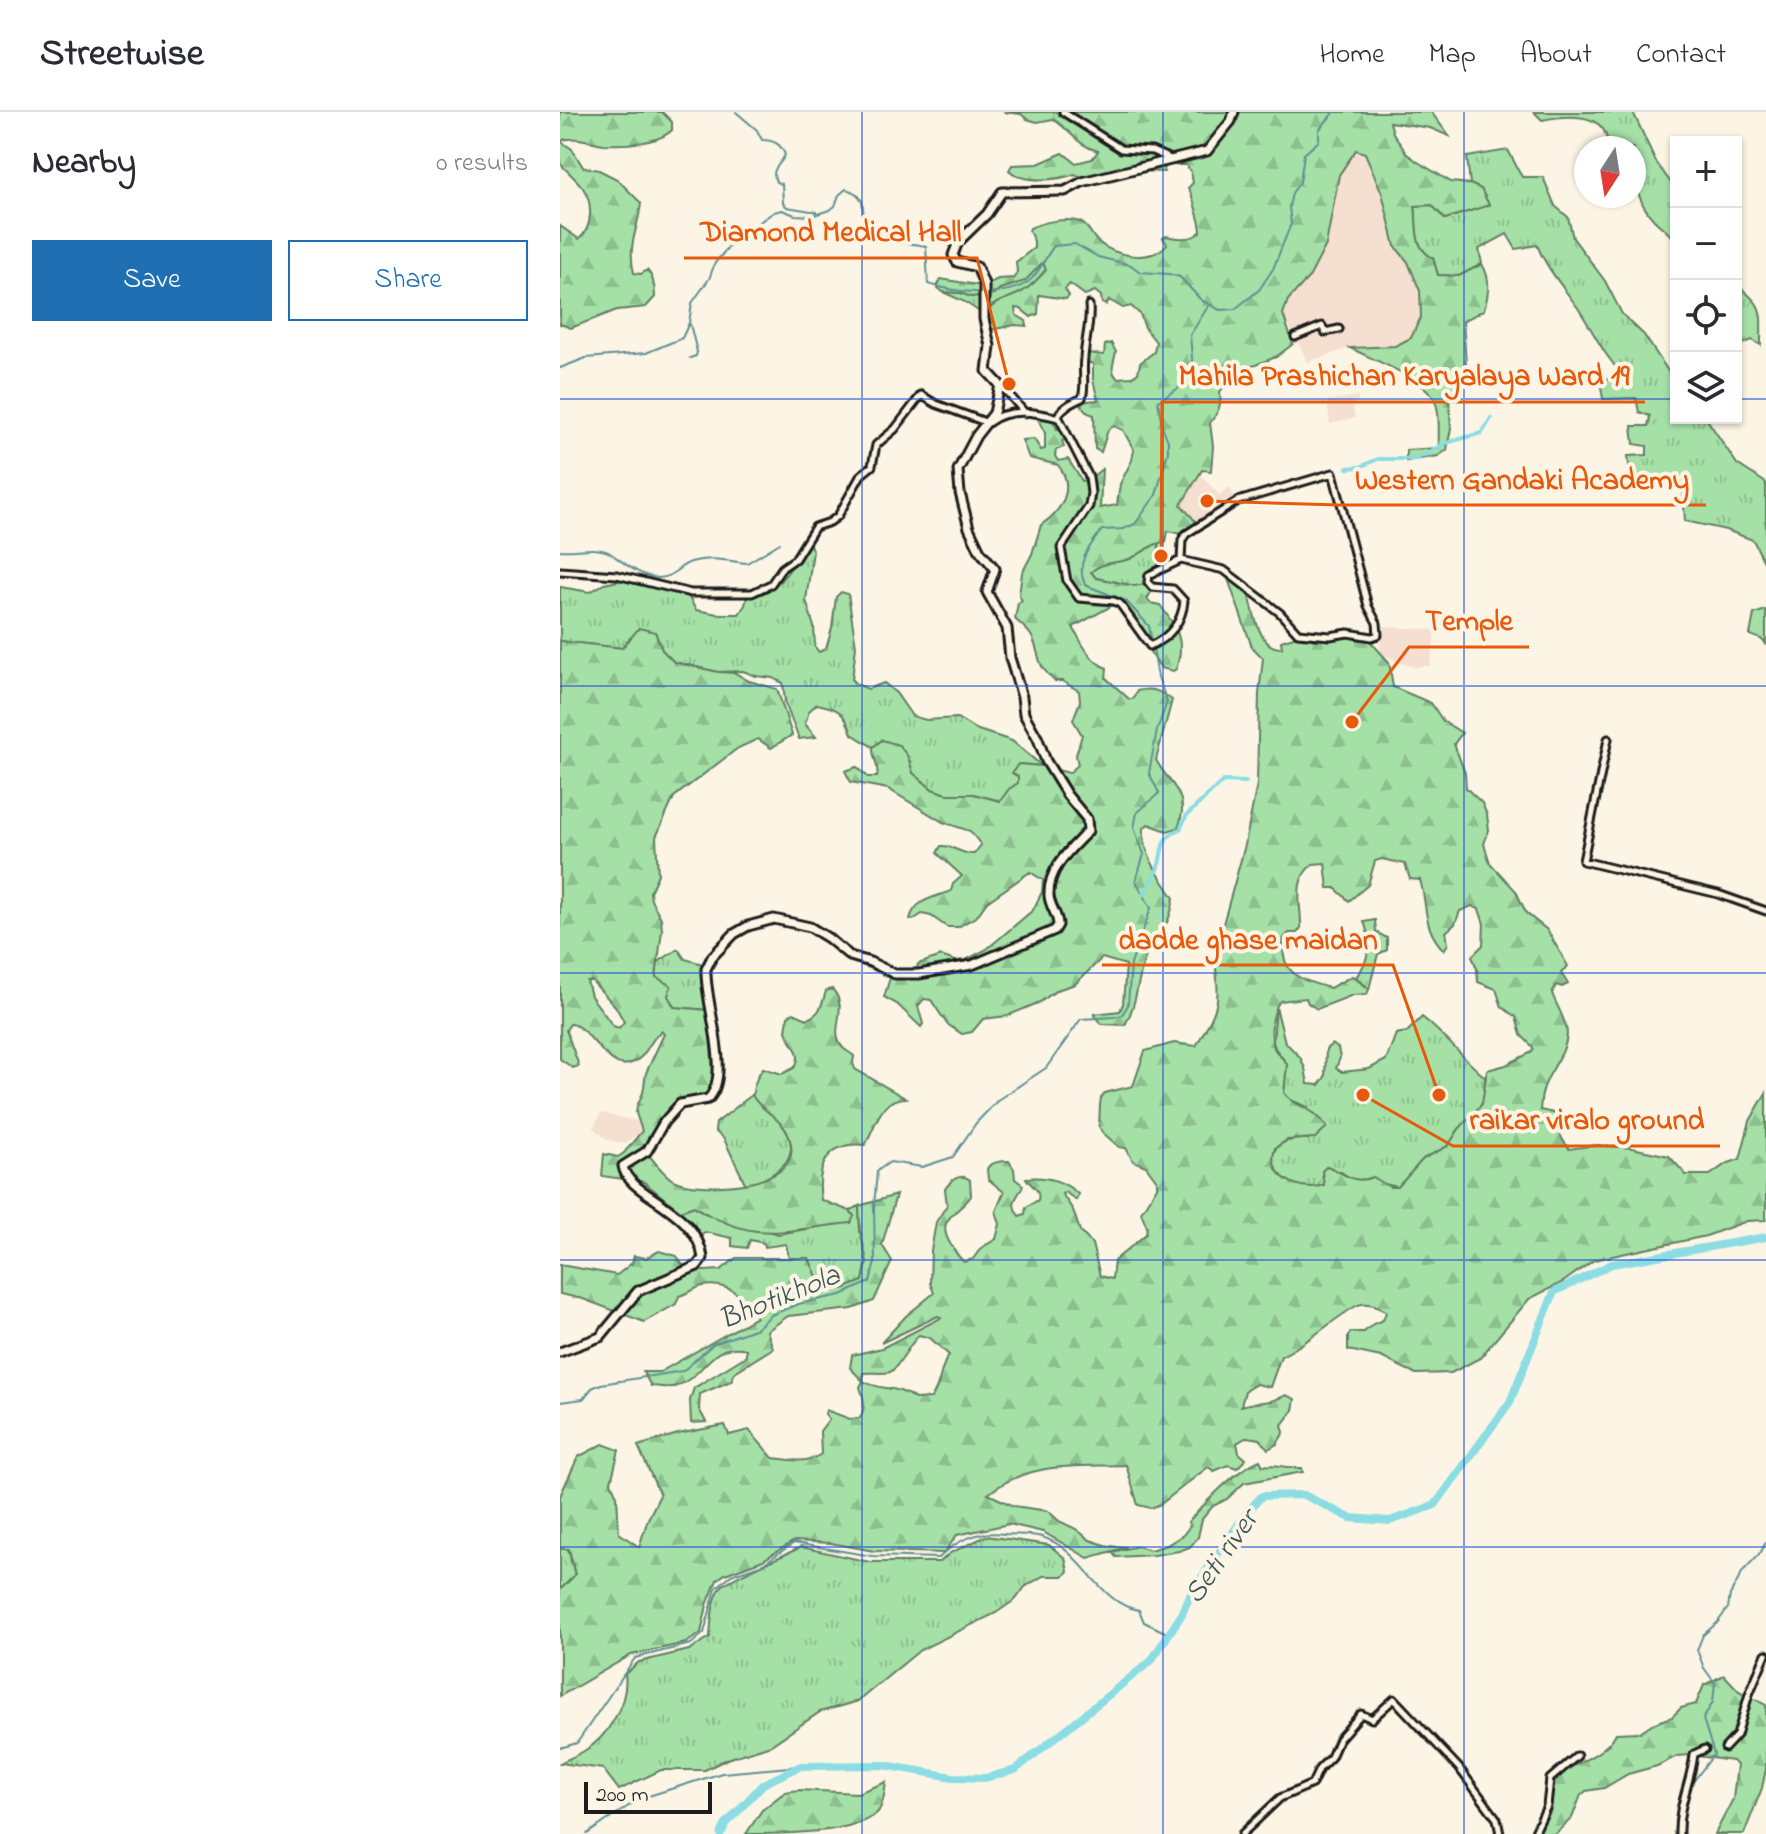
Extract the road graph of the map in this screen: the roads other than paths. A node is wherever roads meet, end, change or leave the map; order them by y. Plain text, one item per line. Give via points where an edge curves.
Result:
1 (1063, 112) edge
2 (1234, 112) edge
3 (1174, 160) junction
4 (1089, 305) dead end
5 (1339, 329) dead end
6 (1295, 337) dead end
7 (1000, 385) junction
8 (1026, 413) junction
9 (1057, 418) junction
10 (988, 423) junction
11 (1181, 560) junction
12 (560, 571) edge
13 (1608, 739) dead end
14 (1766, 911) edge
15 (560, 1352) edge
16 (1766, 1654) edge
17 (1725, 1748) dead end
18 (1705, 1749) dead end
19 (1577, 1756) dead end
20 (1242, 1834) edge
21 (1500, 1834) edge
22 (1534, 1834) edge
23 (1679, 1834) edge

1 - 3 street via 1121,149 1152,151
2 - 3 main road via 1212,148
3 - 7 main road via 1082,182 1065,191 1002,192 958,242 953,255 957,262 977,267 984,284 987,369
4 - 9 street via 1084,391
5 - 6 street via 1325,332 1322,326
7 - 8 street
7 - 10 main road
8 - 9 street
8 - 10 street via 1006,413
9 - 11 street via 1091,485 1089,506 1061,548 1067,581 1079,598 1120,604 1150,646 1173,631 1184,601 1173,589 1152,587 1149,575
10 - 12 street via 921,395 876,445 872,466 861,475 838,516 815,527 795,559 771,584 752,593 691,593 617,575
10 - 15 main road via 958,470 969,528 995,569 987,595 1007,628 1024,714 1046,761 1089,826 1051,880 1049,900 1058,925 972,965 904,974 850,956 822,934 790,921 774,919 734,934 706,969 715,1090 708,1099 680,1104 647,1151 623,1166 631,1182 676,1212 703,1258 697,1266 632,1296 600,1337
11 - 11 street via 1224,570 1298,633 1378,635 1333,473 1234,503 1186,534
13 - 14 street via 1583,861
16 - 17 street via 1737,1735
18 - 23 street via 1694,1754
19 - 22 street via 1550,1779 1547,1806
20 - 21 street via 1280,1798 1312,1784 1361,1714 1372,1719 1394,1699 1459,1768 1497,1819

